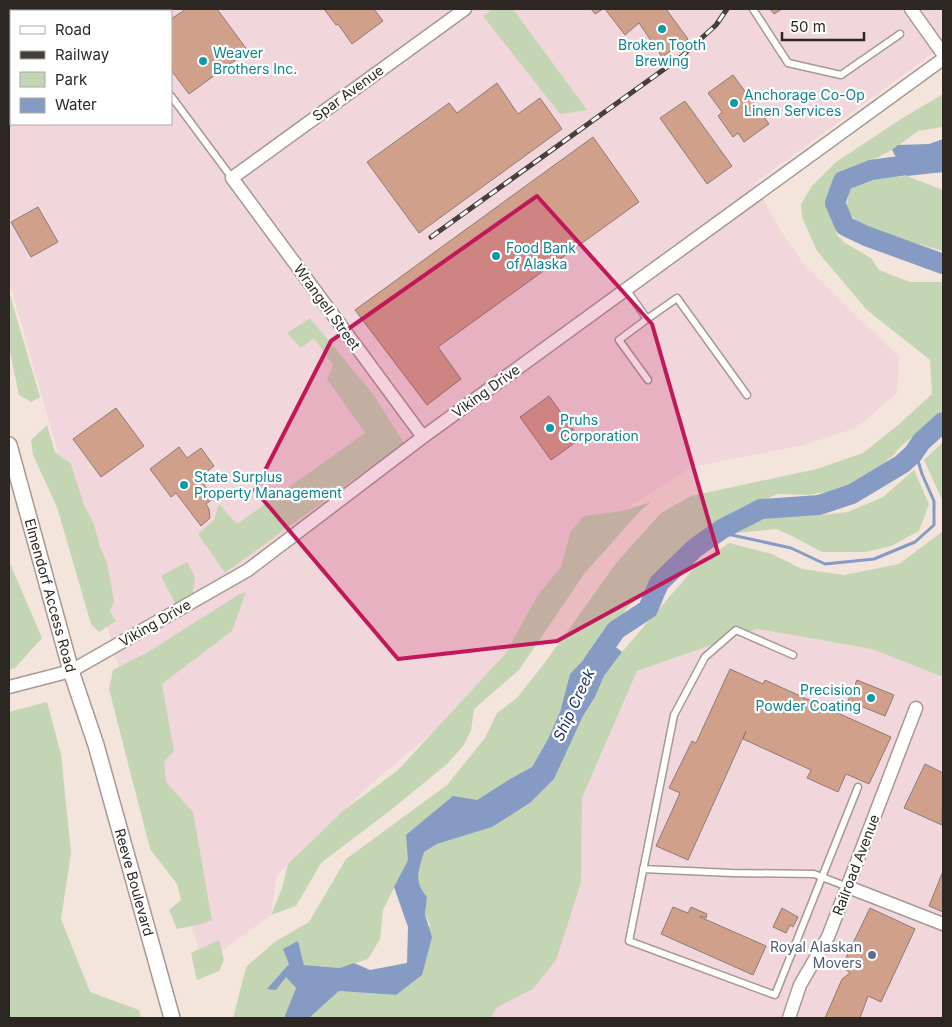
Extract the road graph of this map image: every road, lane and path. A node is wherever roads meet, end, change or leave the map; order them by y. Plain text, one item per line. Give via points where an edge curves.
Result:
1 (465, 9) edge
2 (753, 9) edge
3 (911, 9) edge
4 (900, 34) dead end
5 (943, 54) edge
6 (943, 59) edge
7 (172, 97) edge
8 (232, 178) junction
9 (626, 289) junction
10 (647, 319) junction
11 (648, 380) dead end
12 (748, 394) dead end
13 (423, 437) junction
14 (9, 445) edge
15 (793, 655) dead end
16 (70, 671) junction
17 (9, 687) edge
18 (916, 708) dead end
19 (96, 745) joint
20 (858, 788) dead end
21 (643, 869) junction
22 (823, 876) junction
23 (848, 886) junction
24 (943, 924) edge
25 (172, 1018) edge
26 (789, 1018) edge

1 - 8 street, Spar Avenue
2 - 4 lane via 788,63 841,75
3 - 5 street
6 - 9 street, Viking Drive
7 - 8 lane
8 - 13 street, Wrangell Street
9 - 10 lane
9 - 13 street, Viking Drive
10 - 11 lane via 619,340
10 - 12 lane via 677,298
13 - 16 street, Viking Drive via 248,570
14 - 16 street, Elmendorf Access Road
15 - 21 lane via 736,630 706,657 674,715
16 - 17 street, Viking Drive
16 - 19 street, Elmendorf Access Road
18 - 23 street, Railroad Avenue
19 - 25 street, Reeve Boulevard
20 - 22 lane
21 - 22 lane
21 - 22 lane via 629,941 776,994
22 - 23 lane
23 - 24 street
23 - 26 street, Railroad Avenue via 828,937 800,985

